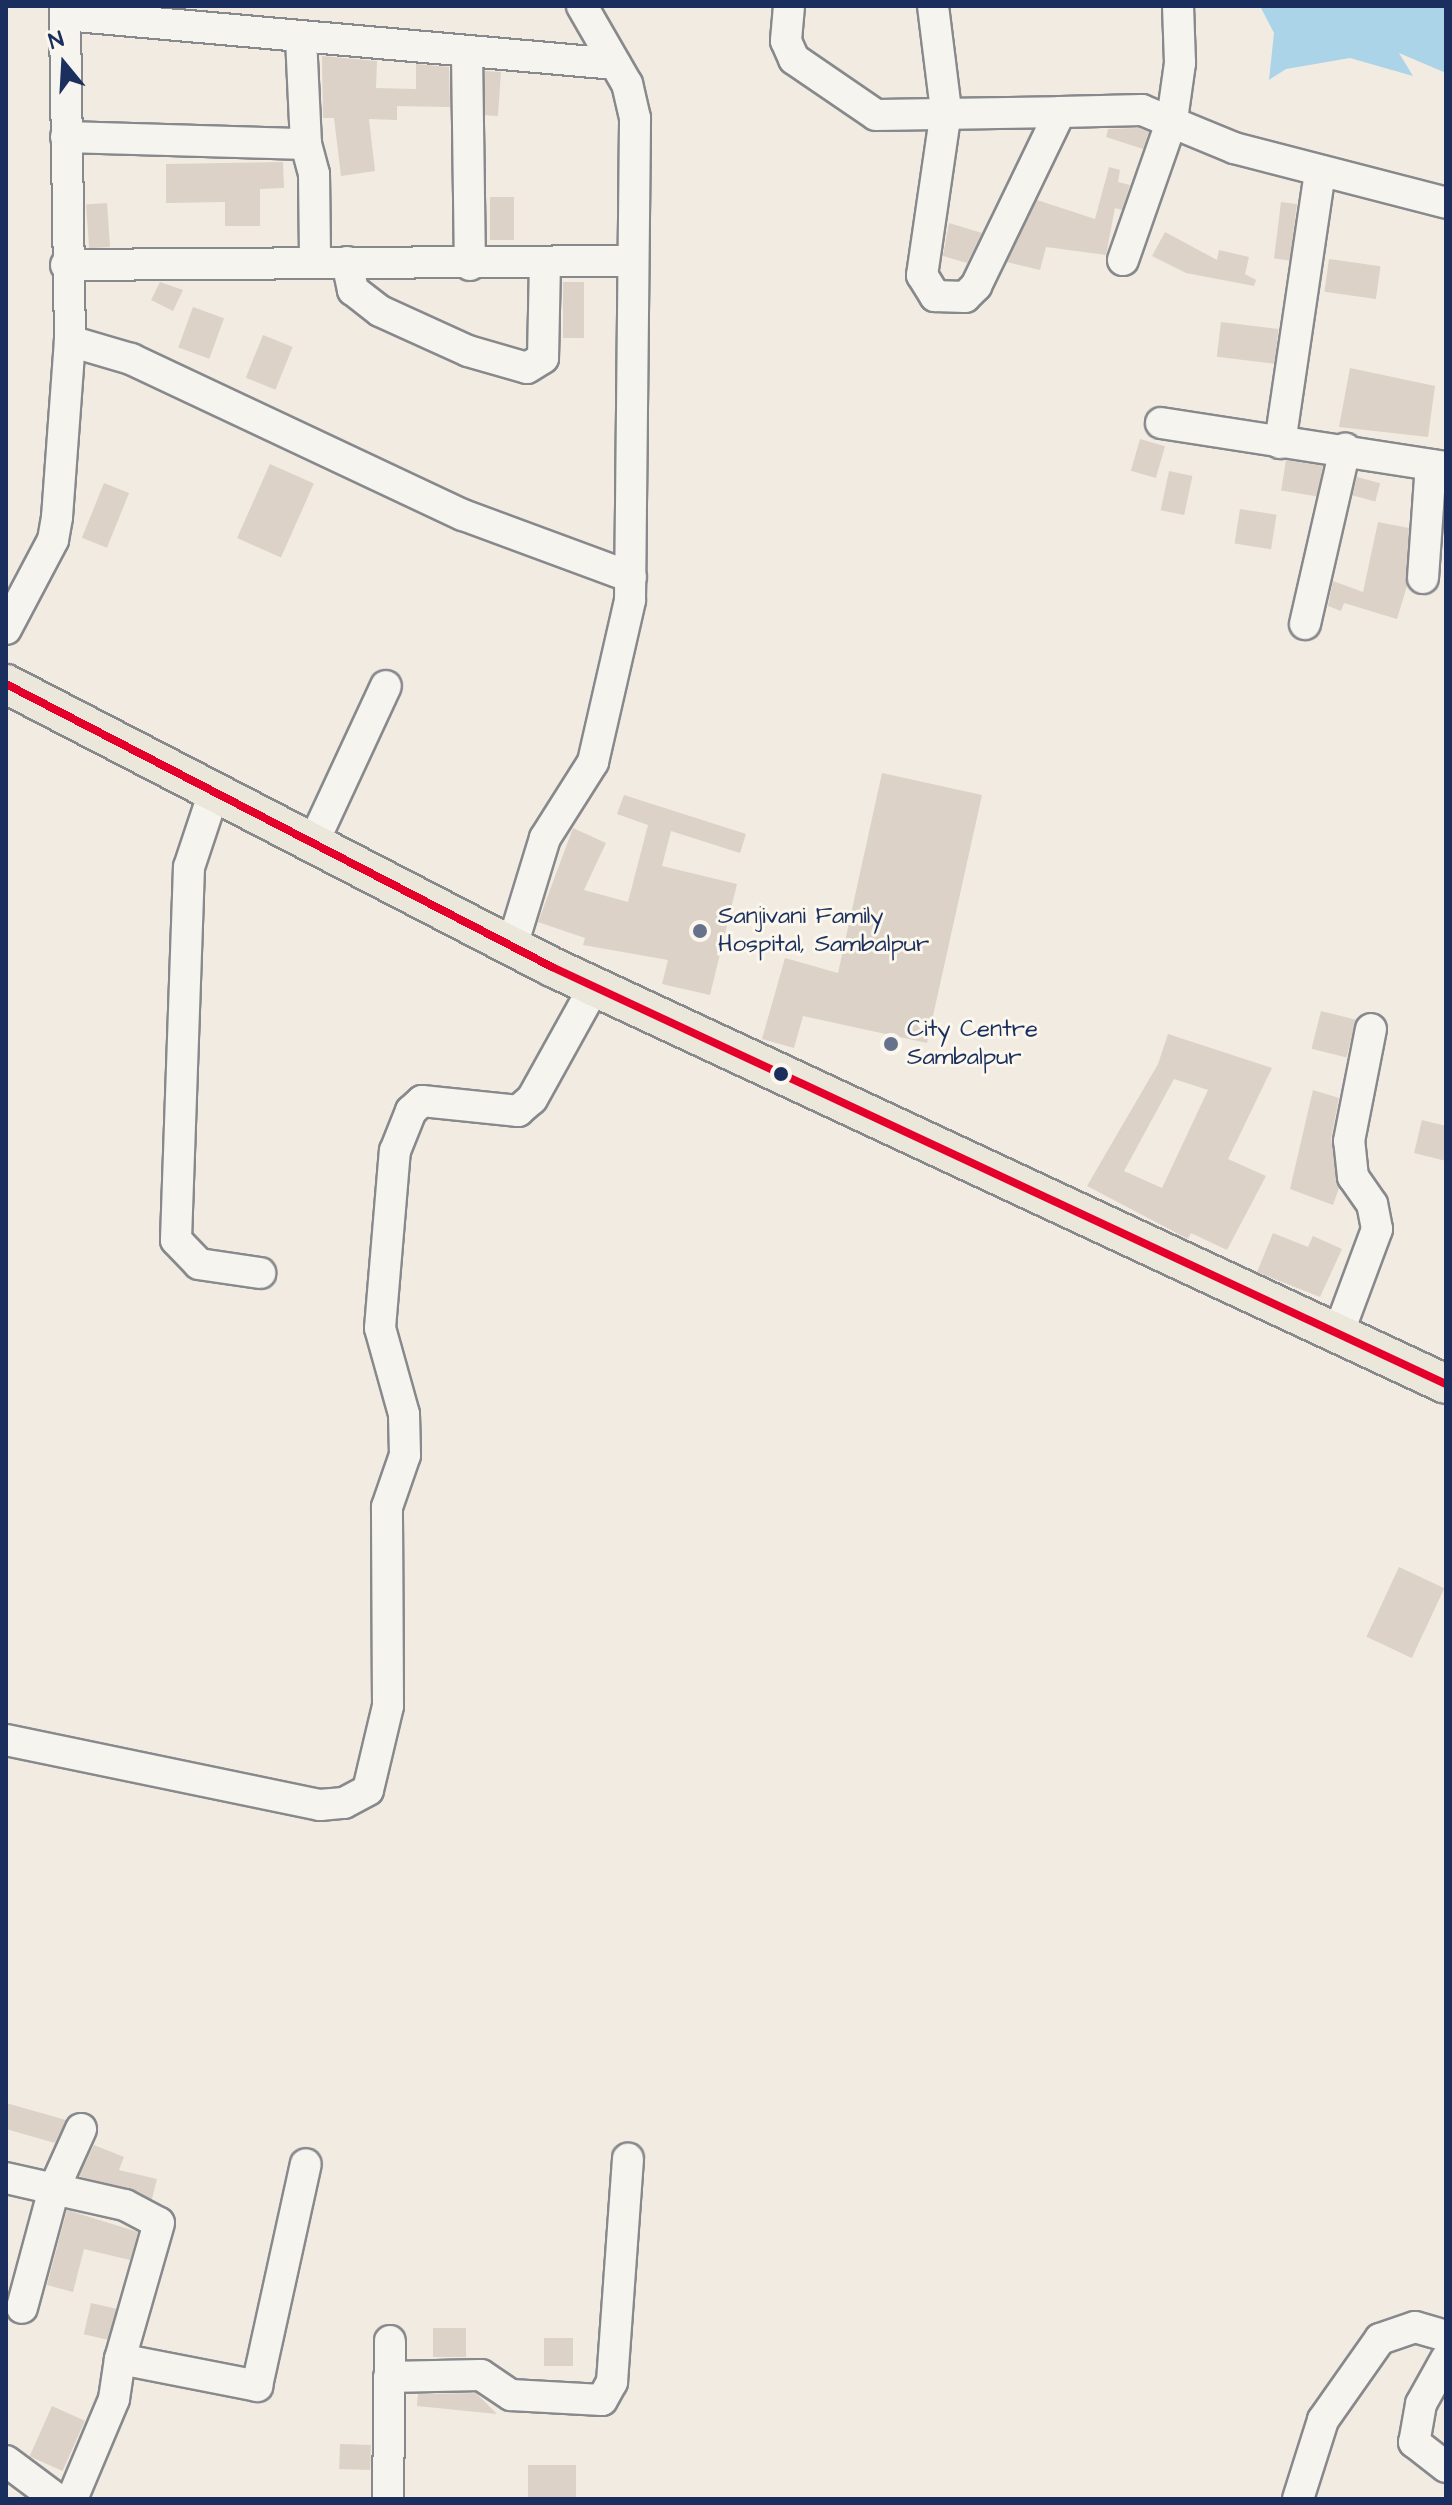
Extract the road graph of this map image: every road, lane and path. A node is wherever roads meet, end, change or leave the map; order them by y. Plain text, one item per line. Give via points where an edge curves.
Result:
1 (582, 6) edge
2 (789, 6) edge
3 (933, 6) edge
4 (1178, 6) edge
5 (65, 10) edge
6 (301, 38) junction
7 (467, 53) junction
8 (615, 64) junction
9 (946, 111) junction
10 (1060, 112) junction
11 (1172, 120) junction
12 (66, 137) junction
13 (306, 144) junction
14 (1320, 171) junction
15 (1446, 203) edge
16 (1123, 260) dead end
17 (315, 261) junction
18 (630, 261) junction
19 (347, 262) junction
20 (545, 264) junction
21 (66, 265) junction
22 (470, 265) junction
23 (70, 341) junction
24 (1161, 423) dead end
25 (1280, 443) junction
26 (1345, 449) junction
27 (1438, 466) edge
28 (631, 577) junction
29 (1423, 578) dead end
30 (1305, 624) dead end
31 (6, 629) edge
32 (6, 684) edge
33 (386, 686) dead end
34 (214, 792) junction
35 (313, 843) junction
36 (512, 946) junction
37 (594, 987) junction
38 (1371, 1029) dead end
39 (260, 1273) dead end
40 (1338, 1334) junction
41 (1446, 1384) edge
42 (6, 1740) edge
43 (81, 2129) dead end
44 (628, 2159) dead end
45 (306, 2164) dead end
46 (6, 2178) edge
47 (54, 2189) junction
48 (22, 2308) dead end
49 (1446, 2336) edge
50 (390, 2341) dead end
51 (120, 2359) junction
52 (1446, 2359) edge
53 (389, 2377) junction
54 (6, 2461) edge
55 (1446, 2467) edge
56 (57, 2499) edge
57 (72, 2499) edge
58 (388, 2499) edge
59 (1298, 2499) edge

1 - 8 street
2 - 9 street via 786,41 794,59 859,107 876,115
3 - 9 street
4 - 11 street via 1180,63
5 - 6 street
5 - 12 street
6 - 7 street
6 - 13 street
7 - 8 street
7 - 22 street
8 - 18 street via 635,118
9 - 10 street
9 - 10 street via 922,275 927,289 951,300 976,286
10 - 11 street via 1142,110
11 - 14 street via 1234,148
11 - 16 street
12 - 13 street
12 - 21 street
13 - 17 street via 314,174
14 - 15 street
14 - 25 street
17 - 19 street
17 - 21 street
18 - 20 street
18 - 28 street via 637,347
19 - 20 street via 353,290 380,311 468,351 527,368 543,358
19 - 22 street
20 - 22 street
21 - 23 street
23 - 28 street via 131,359 463,515
23 - 31 street via 53,540
24 - 25 street
25 - 26 street
26 - 27 street
26 - 30 street
27 - 29 street
28 - 36 street via 593,762 545,838
32 - 34 main road
33 - 35 street
34 - 35 main road
34 - 39 street via 189,867 176,1240 199,1264
35 - 36 main road
36 - 37 main road
37 - 40 main road
37 - 42 street via 532,1099 518,1111 422,1101 411,1111 395,1151 380,1328 404,1414 405,1455 387,1507 388,1706 368,1790 344,1803 320,1805
38 - 40 street via 1349,1141 1353,1177 1372,1204 1377,1229
40 - 41 main road
43 - 47 street
44 - 53 street via 612,2382 602,2400 511,2395 481,2375
45 - 51 street via 257,2386
46 - 47 street
47 - 48 street
47 - 51 street via 125,2205 159,2223
49 - 59 street via 1415,2327 1380,2339 1323,2420
50 - 53 street
51 - 57 street via 114,2399
52 - 55 street via 1421,2404 1414,2442
53 - 58 street
54 - 56 street

